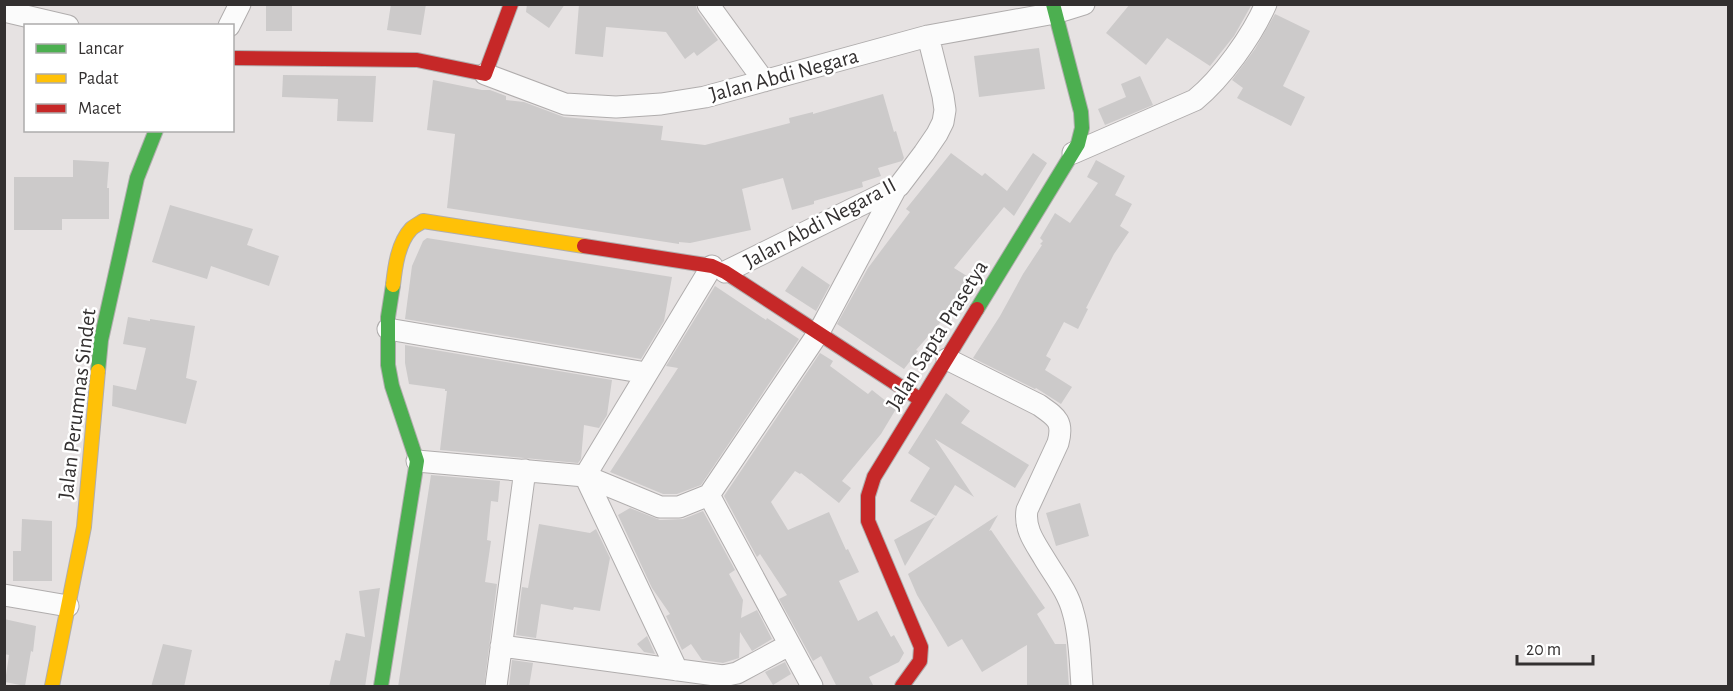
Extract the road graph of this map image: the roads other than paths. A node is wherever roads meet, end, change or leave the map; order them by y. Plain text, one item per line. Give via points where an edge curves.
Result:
1 (240, 4) edge
2 (511, 4) edge
3 (708, 4) edge
4 (1084, 4) edge
5 (1266, 4) edge
6 (1054, 9) edge
7 (4, 12) edge
8 (59, 24) edge
9 (231, 24) edge
10 (928, 36) junction
11 (234, 58) edge
12 (485, 74) junction
13 (764, 81) junction
14 (155, 132) edge
15 (1073, 153) junction
16 (896, 188) junction
17 (718, 269) junction
18 (388, 329) junction
19 (819, 332) junction
20 (947, 358) junction
21 (646, 373) junction
22 (921, 400) junction
23 (417, 461) junction
24 (525, 470) junction
25 (585, 476) junction
26 (709, 495) junction
27 (4, 596) edge
28 (68, 606) junction
29 (789, 645) junction
30 (501, 646) junction
31 (676, 670) junction
32 (52, 687) edge
33 (381, 687) edge
34 (496, 687) edge
35 (812, 687) edge
36 (902, 687) edge
37 (1082, 687) edge

1 - 9 street
2 - 12 street
3 - 13 street
4 - 6 street, Jalan Abdi Negara
5 - 15 street via 1231,60 1211,87 1195,100
6 - 10 street, Jalan Abdi Negara
6 - 15 street, Jalan Sapta Prasetya via 1081,112 1080,136
7 - 8 street
10 - 13 street, Jalan Abdi Negara
10 - 16 street, Jalan Abdi Negara II via 943,96 943,122
11 - 12 street via 417,60
12 - 13 street, Jalan Abdi Negara via 565,104 616,106 705,97
14 - 28 street, Jalan Perumnas Sindet via 137,178 101,340 84,527
15 - 20 street, Jalan Sapta Prasetya
16 - 17 street, Jalan Abdi Negara II
16 - 19 street
17 - 18 street via 423,221 410,230 396,262
17 - 19 street
17 - 21 street
18 - 21 street
18 - 23 street via 392,386
19 - 22 street
19 - 26 street
20 - 22 street, Jalan Sapta Prasetya
20 - 37 street via 1039,405 1060,423 1059,443 1026,518 1030,534 1073,610
21 - 25 street
22 - 36 street, Jalan Sapta Prasetya via 874,477 867,506 868,521 921,647 920,661
23 - 24 street
23 - 33 street
24 - 25 street
24 - 30 street
25 - 26 street via 660,507 679,507
25 - 31 street
26 - 29 street
27 - 28 street
28 - 32 street, Jalan Perumnas Sindet
29 - 31 street via 737,673 723,676
29 - 35 street
30 - 31 street
30 - 34 street

